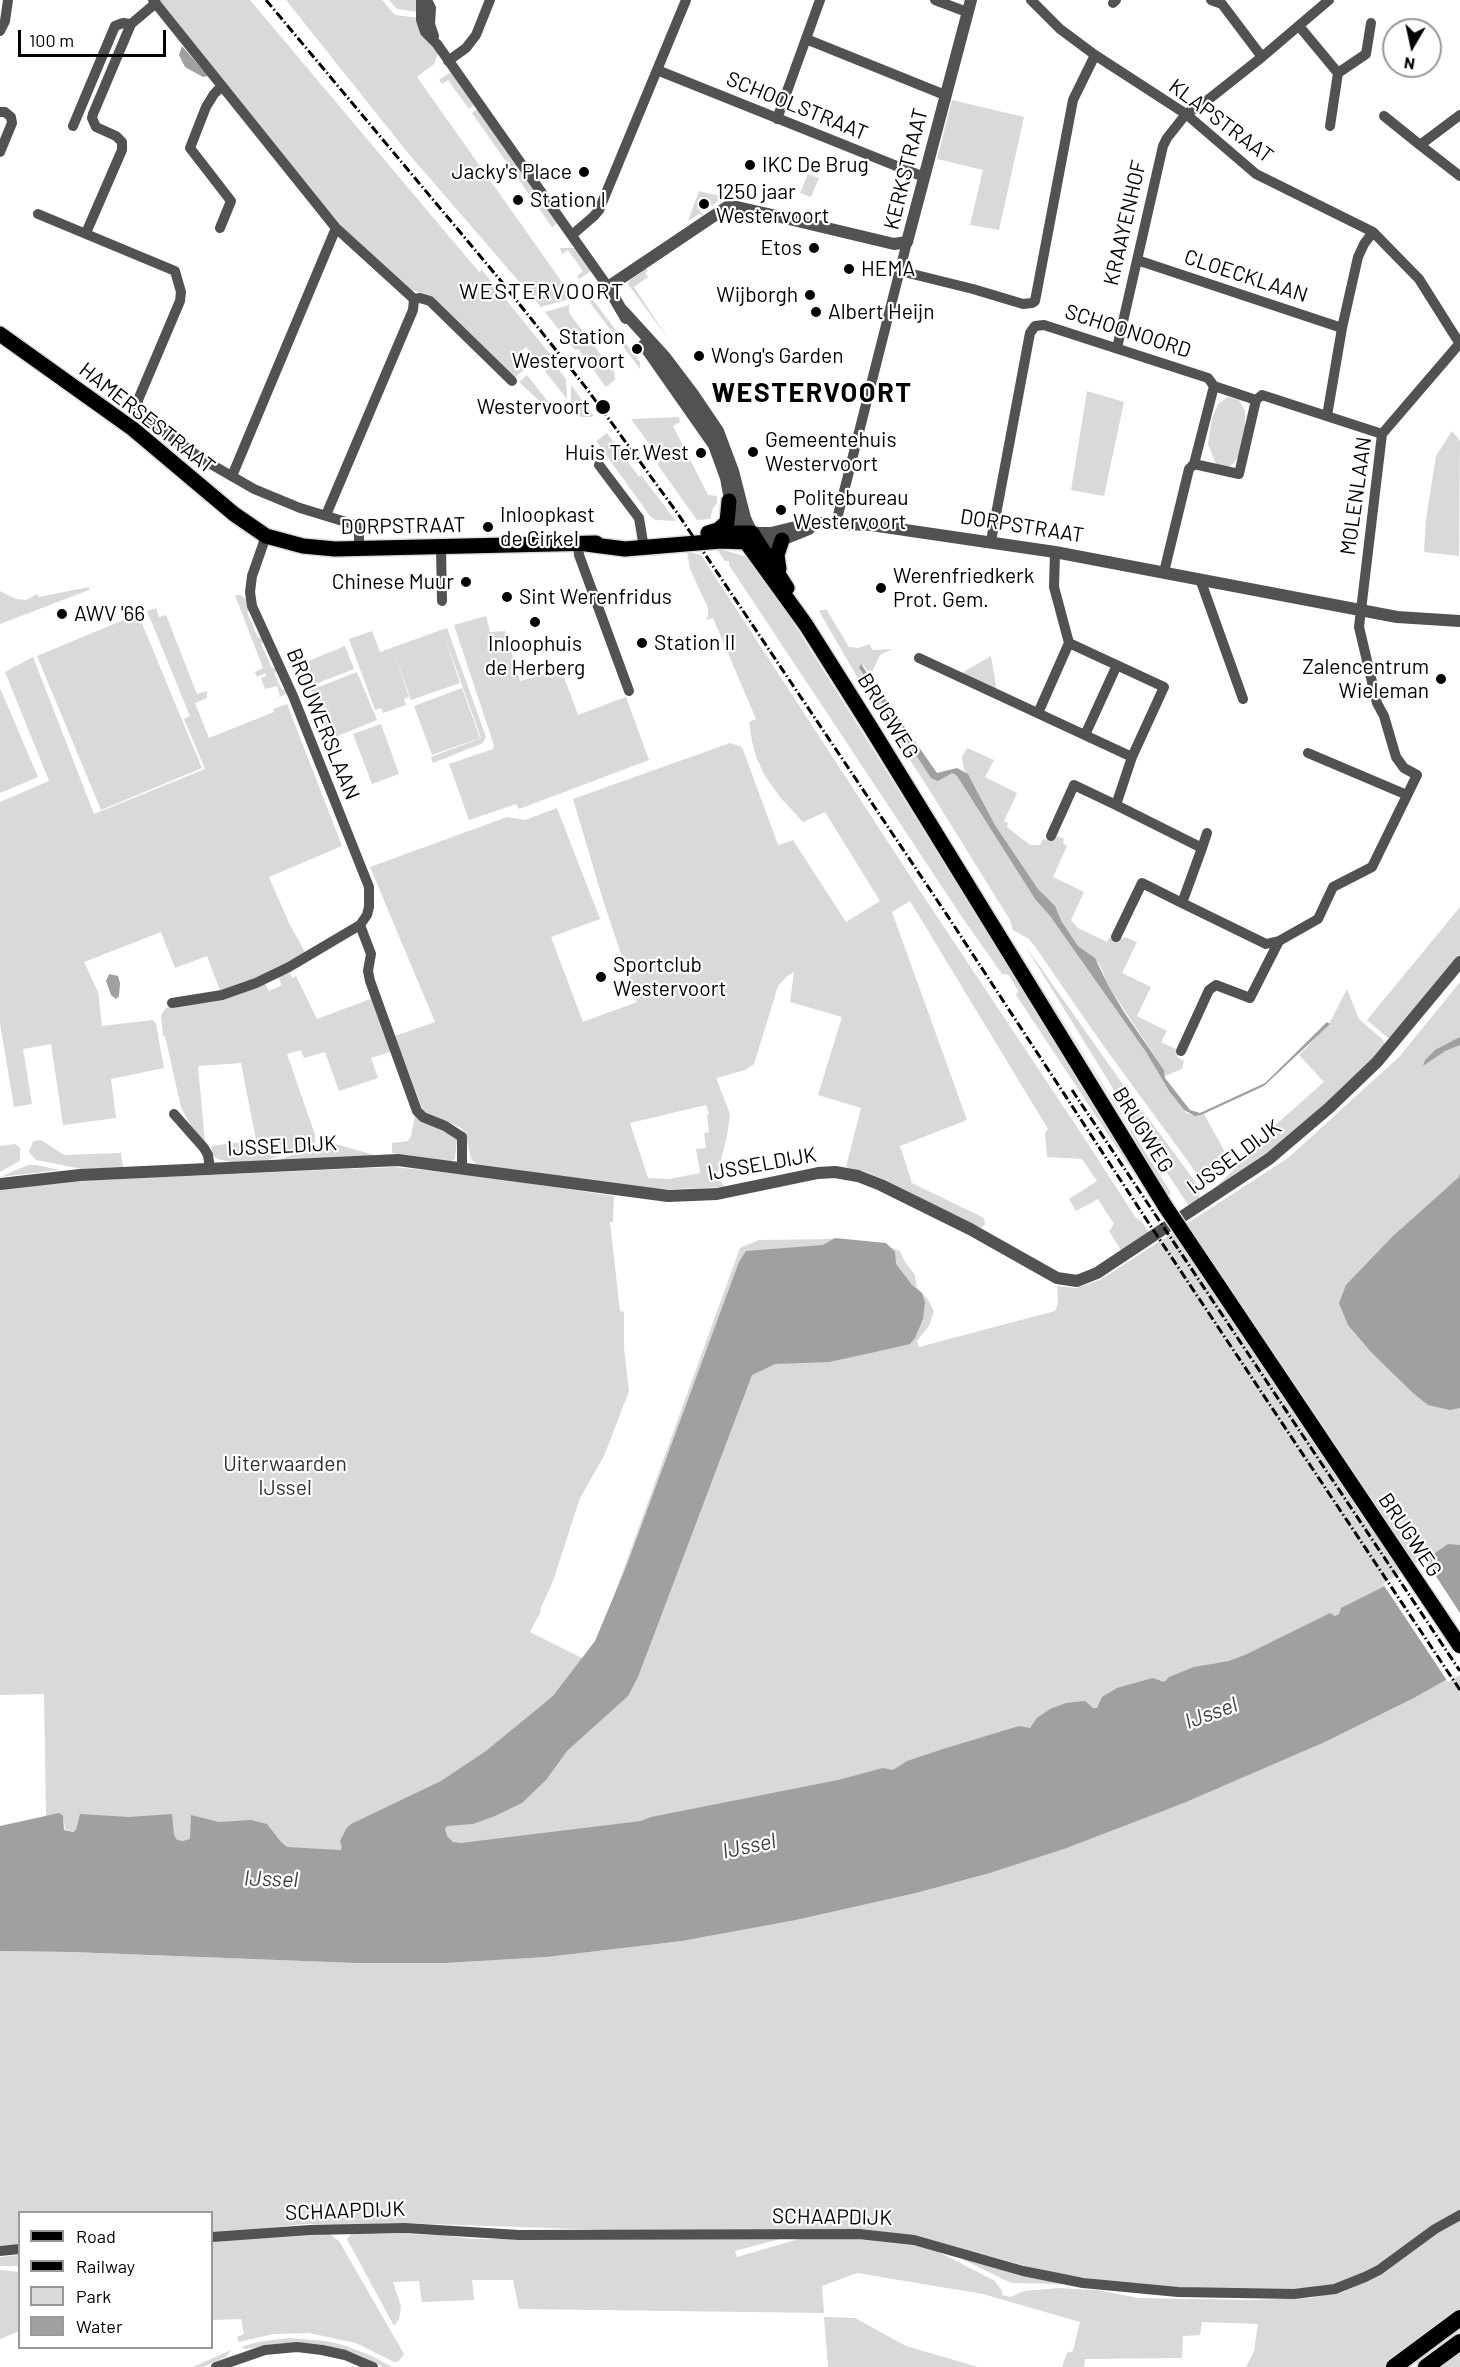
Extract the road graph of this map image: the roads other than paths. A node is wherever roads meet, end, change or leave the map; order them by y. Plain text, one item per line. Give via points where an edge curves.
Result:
1 (8, 0) edge
2 (422, 0) edge
3 (427, 0) edge
4 (490, 0) edge
5 (686, 0) edge
6 (820, 0) edge
7 (935, 0) edge
8 (1031, 0) edge
9 (1211, 0) edge
10 (1329, 0) edge
11 (155, 2) edge
12 (969, 6) edge
13 (1371, 23) dead end
14 (131, 24) junction
15 (1299, 26) junction
16 (0, 31) edge
17 (806, 39) junction
18 (437, 44) junction
19 (1095, 55) junction
20 (1262, 57) junction
21 (448, 61) junction
22 (657, 70) junction
23 (1338, 73) junction
24 (222, 86) junction
25 (945, 95) junction
26 (0, 112) edge
27 (1186, 114) junction
28 (1460, 115) edge
29 (1384, 116) dead end
30 (777, 119) junction
31 (93, 120) junction
32 (1330, 126) dead end
33 (1420, 145) junction
34 (0, 152) edge
35 (1460, 176) edge
36 (924, 177) junction
37 (38, 214) dead end
38 (220, 228) dead end
39 (336, 228) junction
40 (1373, 232) junction
41 (86, 233) junction
42 (572, 235) junction
43 (907, 242) junction
44 (1137, 260) junction
45 (900, 271) junction
46 (608, 287) junction
47 (414, 299) junction
48 (623, 311) junction
49 (1342, 328) junction
50 (0, 334) edge
51 (1460, 344) edge
52 (1117, 348) junction
53 (512, 381) dead end
54 (1211, 382) junction
55 (1256, 400) junction
56 (1327, 416) junction
57 (1382, 434) junction
58 (599, 465) dead end
59 (1194, 465) junction
60 (232, 476) junction
61 (729, 501) junction
62 (326, 515) junction
63 (836, 523) junction
64 (266, 536) junction
65 (707, 538) junction
66 (750, 538) junction
67 (782, 540) junction
68 (991, 541) junction
69 (643, 543) junction
70 (582, 544) junction
71 (441, 547) junction
72 (359, 549) junction
73 (1054, 552) junction
74 (762, 567) junction
75 (1164, 572) junction
76 (781, 575) junction
77 (1200, 579) junction
78 (442, 601) dead end
79 (1361, 610) junction
80 (1460, 621) edge
81 (806, 625) junction
82 (1069, 643) junction
83 (920, 658) dead end
84 (1117, 665) junction
85 (629, 691) dead end
86 (1243, 699) dead end
87 (1038, 713) junction
88 (1085, 735) junction
89 (1308, 753) dead end
90 (1132, 757) junction
91 (1407, 795) junction
92 (1116, 805) junction
93 (1207, 833) dead end
94 (1051, 836) dead end
95 (1202, 848) junction
96 (1182, 903) junction
97 (360, 925) junction
98 (1116, 938) dead end
99 (1279, 941) junction
100 (1460, 962) edge
101 (172, 1003) dead end
102 (1181, 1051) dead end
103 (174, 1114) dead end
104 (462, 1167) junction
105 (210, 1169) junction
106 (0, 1184) edge
107 (1460, 1646) edge
108 (1460, 2215) edge
109 (213, 2237) edge
110 (18, 2249) edge
111 (0, 2251) edge
112 (1460, 2318) edge
113 (1460, 2342) edge
114 (216, 2367) edge
115 (373, 2367) edge
116 (1394, 2367) edge
117 (1426, 2367) edge

1 - 16 street
2 - 18 street via 422,25
3 - 18 street
4 - 21 street via 476,35
5 - 22 street
6 - 17 street
7 - 12 street
8 - 19 street, KLAPSTRAAT via 1060,29
9 - 20 street via 1222,4
10 - 15 street
11 - 14 street
11 - 24 street
12 - 25 street, KERKSTRAAT
13 - 23 street via 1366,54
14 - 31 street
14 - 31 street via 115,26 74,122
15 - 20 street
15 - 23 street
17 - 25 street
17 - 30 street
18 - 21 street
19 - 27 street, KLAPSTRAAT
19 - 45 street via 1073,100 1032,303 1023,304
20 - 27 street
21 - 42 street
22 - 30 street, SCHOOLSTRAAT
22 - 42 street via 599,210
23 - 32 street
24 - 38 street via 206,107 190,148 231,201
24 - 39 street
25 - 36 street, KERKSTRAAT
26 - 34 street via 11,117 12,123
27 - 40 street, KLAPSTRAAT via 1256,174
27 - 44 street, KRAAYENHOF via 1163,146
28 - 33 street
29 - 33 street
30 - 36 street, SCHOOLSTRAAT
31 - 41 street via 96,127 117,136 122,150
33 - 35 street
36 - 43 street, KERKSTRAAT
37 - 41 street
39 - 47 street
39 - 60 street
40 - 49 street via 1358,257
40 - 51 street, KLAPSTRAAT via 1419,279
41 - 60 street, HAMERSESTRAAT via 175,271 180,301 138,400 138,411
42 - 46 street
43 - 45 street, KERKSTRAAT
43 - 46 street via 894,244 727,207
44 - 49 street, CLOECKLAAN
44 - 52 street, KRAAYENHOF
45 - 63 street, KERKSTRAAT
46 - 48 street
47 - 53 street via 430,301
47 - 62 street via 415,306
48 - 61 street via 711,439 722,461
48 - 66 street via 665,357 718,431
49 - 56 street
50 - 64 main road, HAMERSESTRAAT via 133,429
51 - 57 street, MOLENLAAN
52 - 54 street, SCHOONOORD
52 - 68 street, SCHOONOORD via 1044,325 1035,326 1030,333
54 - 55 street, SCHOONOORD
54 - 59 street
55 - 56 street, SCHOONOORD via 1262,395
55 - 59 street via 1239,474
56 - 57 street, SCHOONOORD
57 - 79 street, MOLENLAAN
58 - 69 street via 637,515
59 - 75 street via 1189,469
60 - 62 street, HAMERSESTRAAT via 280,500
61 - 65 main road via 727,522
61 - 66 street
62 - 72 street, HAMERSESTRAAT via 356,525
63 - 66 street, DORPSTRAAT via 803,524
63 - 67 street, DORPSTRAAT
63 - 68 street, DORPSTRAAT
64 - 72 main road, DORPSTRAAT via 311,547
64 - 97 street, BROUWERSLAAN via 252,576 251,600 369,887 369,907
65 - 66 main road, DORPSTRAAT
65 - 69 main road, DORPSTRAAT
65 - 74 main road via 740,551
66 - 67 street, DORPSTRAAT via 770,544
66 - 74 main road, BRUGWEG
66 - 76 main road, BRUGWEG
67 - 76 main road via 777,555
68 - 73 street, DORPSTRAAT
69 - 70 main road, DORPSTRAAT via 625,549
70 - 71 main road, DORPSTRAAT
70 - 85 street via 579,555
71 - 72 main road, DORPSTRAAT
71 - 78 street
73 - 75 street, DORPSTRAAT
73 - 82 street via 1054,586
74 - 81 main road, BRUGWEG
75 - 77 street, DORPSTRAAT
76 - 81 main road, BRUGWEG
77 - 79 street, DORPSTRAAT
77 - 86 street
79 - 80 street, DORPSTRAAT
79 - 91 street, MOLENLAAN via 1359,627 1377,703 1396,757 1404,768 1417,775
81 - 107 main road, BRUGWEG, bridge via 1165,1206
82 - 84 street
82 - 87 street
83 - 87 street
84 - 88 street
84 - 90 street via 1164,687
87 - 88 street
88 - 90 street
89 - 91 street
90 - 92 street
91 - 99 street via 1372,867 1333,887 1318,919
92 - 94 street via 1074,785
92 - 95 street
93 - 95 street
95 - 96 street
96 - 98 street via 1142,884
96 - 99 street via 1266,944
97 - 101 street via 255,983 222,995
97 - 104 street via 371,954 370,981 417,1111 462,1137
99 - 102 street via 1250,998 1216,985 1209,990
100 - 104 street, IJSSELDIJK via 1377,1062 1269,1159 1097,1273 1077,1281 1057,1278 970,1229 858,1176 818,1173 717,1194 668,1196
103 - 105 street via 208,1155
104 - 105 street, IJSSELDIJK via 398,1160
105 - 106 street, IJSSELDIJK via 61,1176
108 - 109 street, SCHAAPDIJK via 1365,2277 1335,2289 1294,2294 1178,2292 1083,2283 1023,2271 914,2240 859,2234 519,2235 405,2228
110 - 111 street
112 - 116 highway
113 - 117 highway
114 - 115 street via 265,2350 297,2348 345,2355

